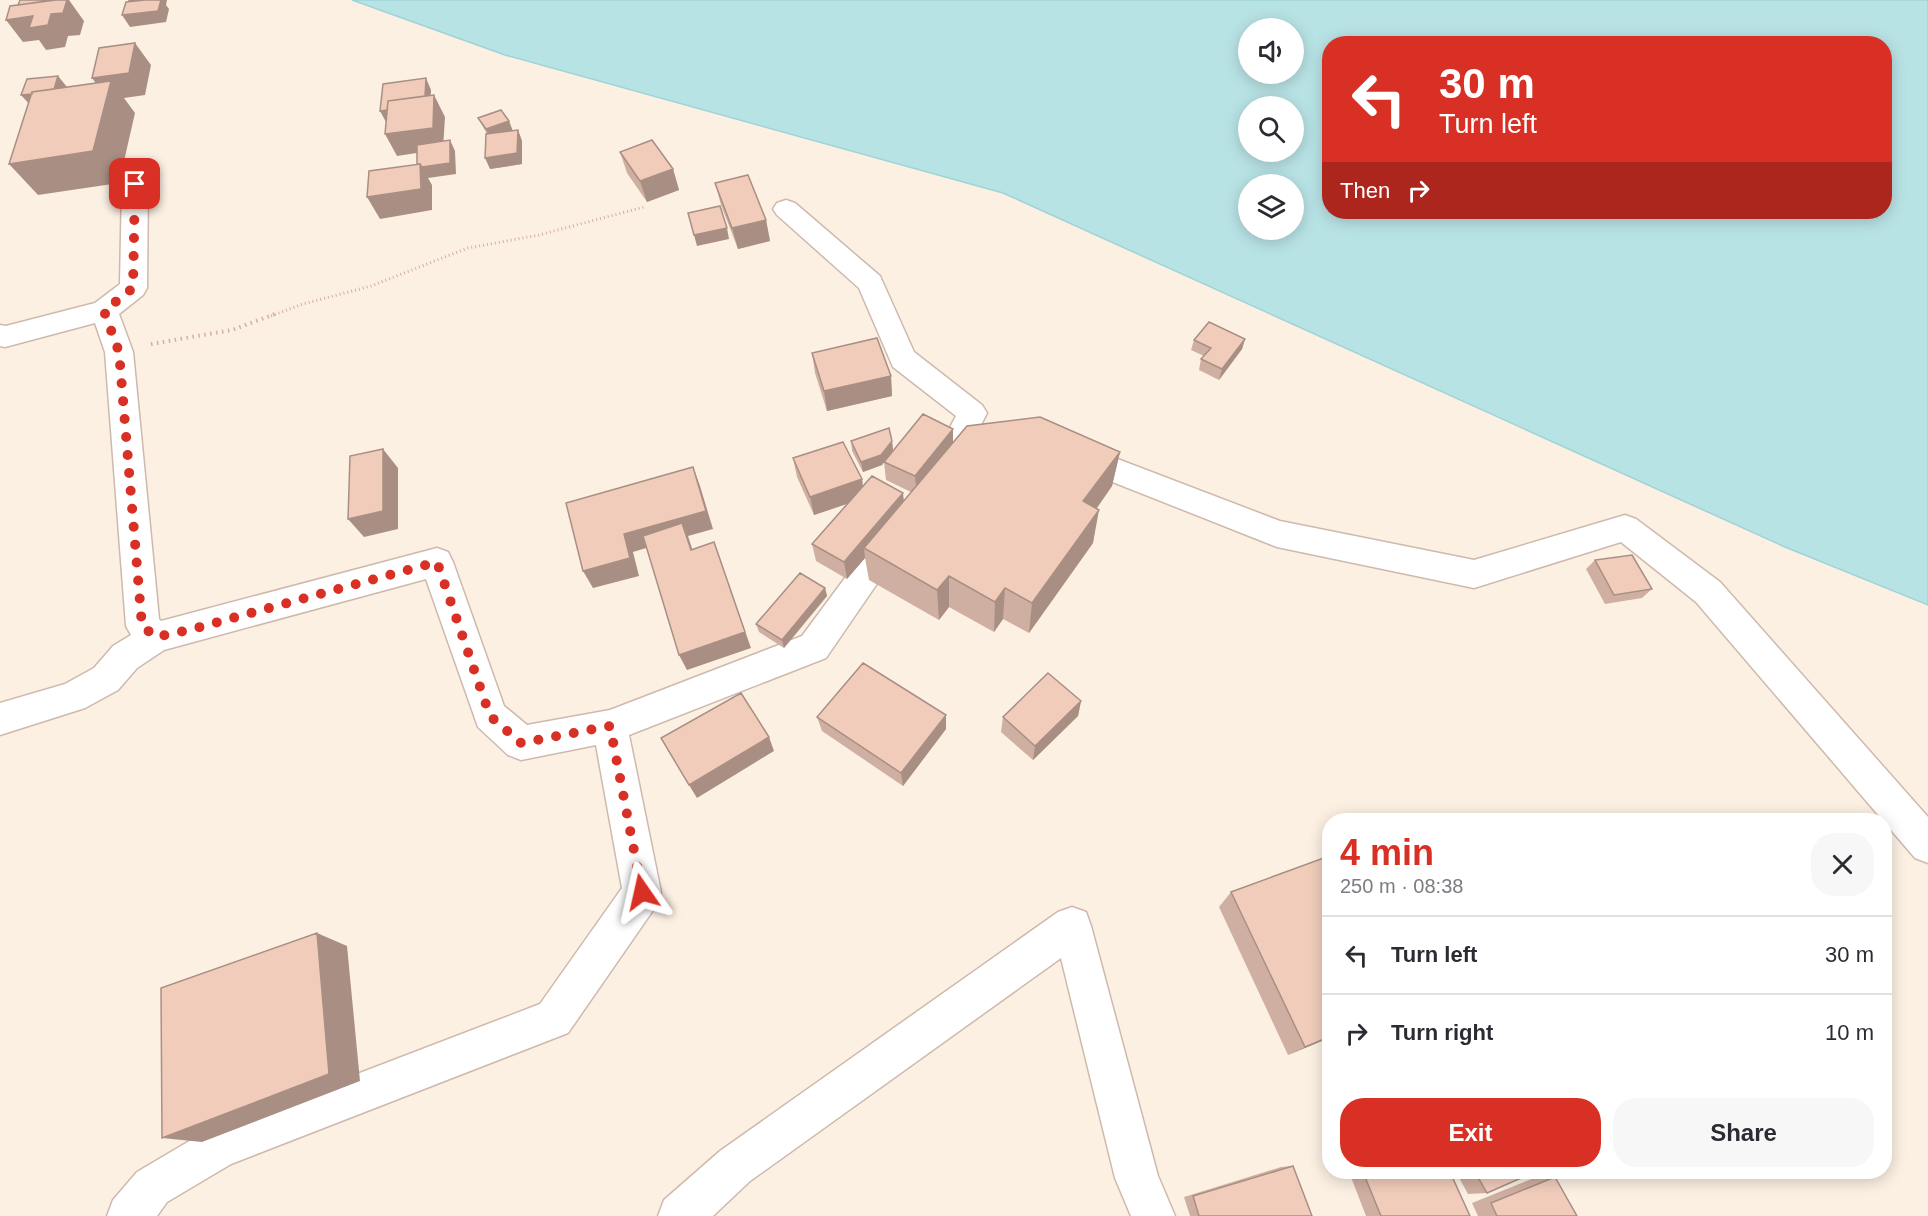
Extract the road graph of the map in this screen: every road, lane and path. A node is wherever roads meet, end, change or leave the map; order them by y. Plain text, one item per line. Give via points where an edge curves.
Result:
1 (135, 184) dead end
2 (644, 207) dead end
3 (786, 209) dead end
4 (104, 311) junction
5 (0, 335) edge
6 (119, 352) junction
7 (1047, 444) edge
8 (980, 455) edge
9 (947, 461) junction
10 (927, 489) edge
11 (907, 517) edge
12 (156, 637) junction
13 (0, 719) edge
14 (610, 726) junction
15 (1928, 845) edge
16 (129, 1216) edge
17 (680, 1216) edge
18 (1153, 1216) edge

1 - 4 street via 133,288
2 - 6 path via 539,235 468,248 371,286 303,304 232,330
3 - 9 street via 870,283 903,359 972,412
4 - 5 street via 5,337
4 - 6 street
6 - 12 street via 142,626
7 - 15 street via 1277,534 1474,574 1625,528 1708,592
8 - 9 street
9 - 10 street
11 - 14 street via 814,647
12 - 13 street via 125,657 106,678 73,697
12 - 14 street via 437,562 490,716 521,743
14 - 16 street via 642,892 554,1019 218,1148 152,1187
17 - 18 street via 735,1166 1071,926 1137,1178

